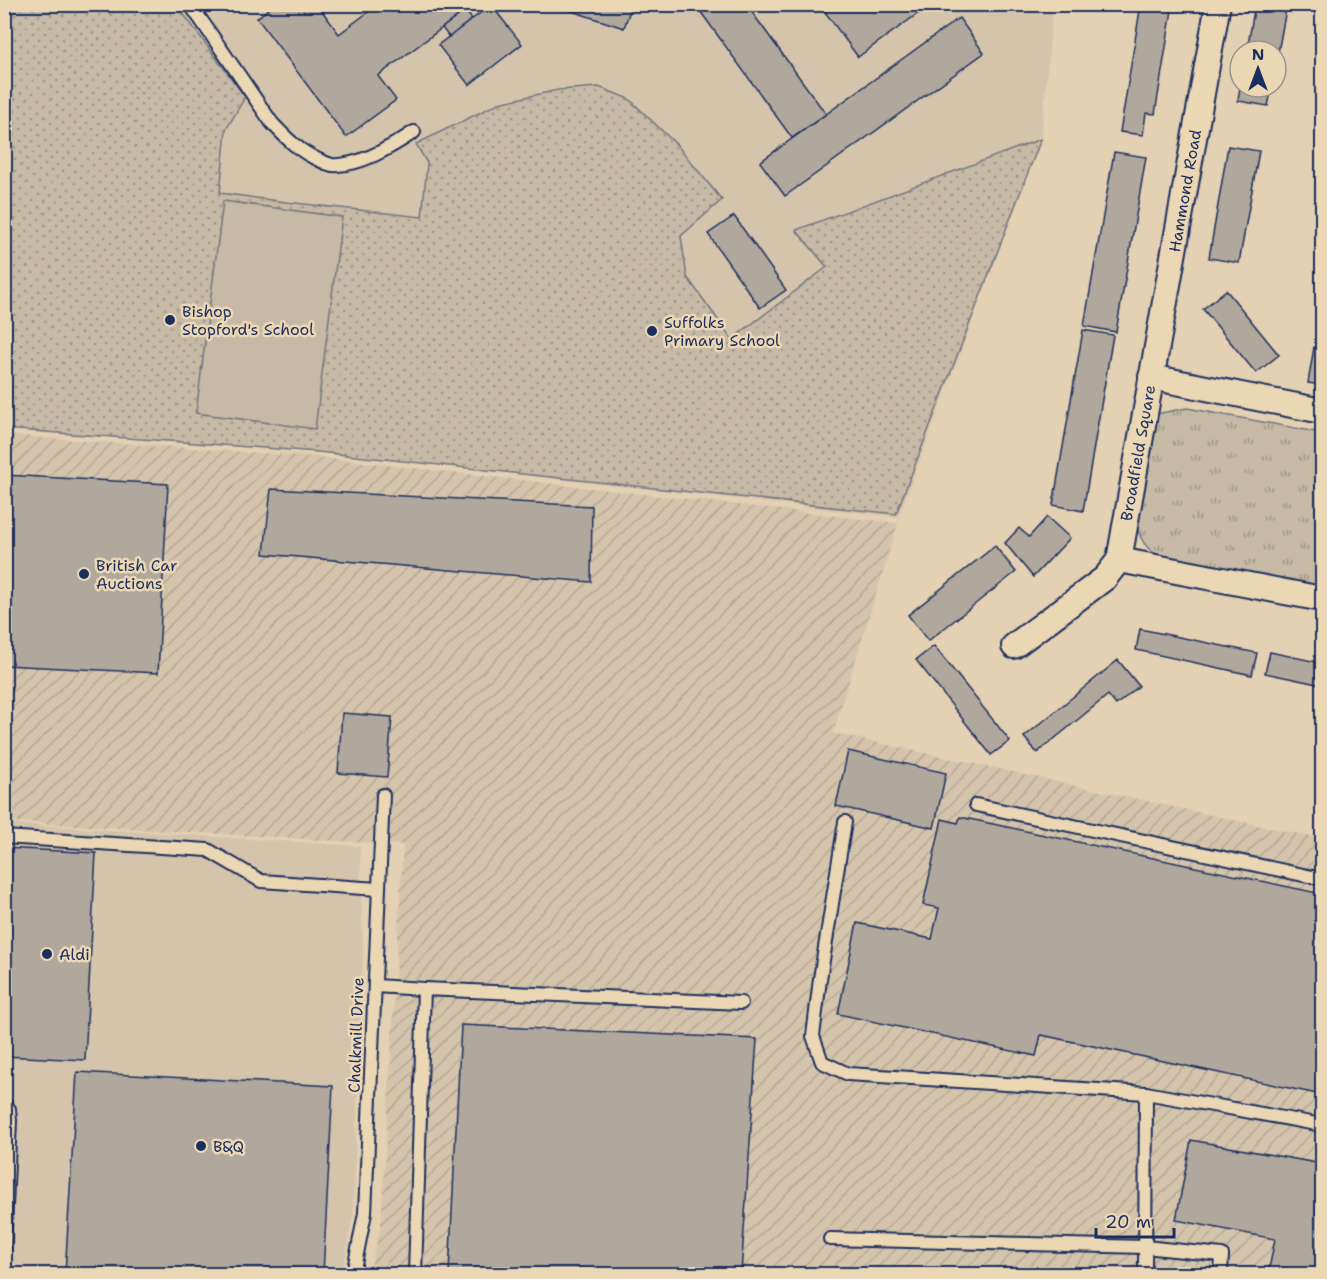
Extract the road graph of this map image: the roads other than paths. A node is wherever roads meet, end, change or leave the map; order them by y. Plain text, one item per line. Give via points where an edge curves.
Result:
1 (1218, 4) edge
2 (192, 5) edge
3 (414, 132) dead end
4 (1151, 377) junction
5 (1323, 411) edge
6 (1119, 560) junction
7 (1323, 599) edge
8 (1014, 646) dead end
9 (382, 795) dead end
10 (976, 805) dead end
11 (845, 822) dead end
12 (4, 837) edge
13 (1323, 879) edge
14 (378, 889) junction
15 (375, 986) junction
16 (424, 989) junction
17 (741, 1003) dead end
18 (1146, 1093) junction
19 (4, 1104) edge
20 (1323, 1125) edge
21 (830, 1239) dead end
22 (1145, 1247) junction
23 (4, 1248) edge
24 (353, 1275) edge
25 (415, 1275) edge
26 (1145, 1275) edge
27 (1221, 1275) edge

1 - 4 street, Hammond Road
2 - 3 lane via 272,123 306,155 331,165 342,164 376,154
4 - 5 street, Broadfield Square
4 - 6 street, Broadfield Square
6 - 7 street
6 - 8 street via 1105,578
9 - 14 lane, Chalkmill Drive
10 - 13 lane
11 - 18 lane via 813,1036 822,1062 848,1074
12 - 14 lane via 208,850 261,881
14 - 15 lane, Chalkmill Drive
15 - 16 lane
15 - 24 lane, Chalkmill Drive via 365,1213
16 - 17 lane
16 - 25 lane
18 - 20 lane
18 - 22 lane
19 - 23 lane via 9,1109 10,1121
21 - 22 lane
22 - 26 lane
22 - 27 lane via 1222,1255

